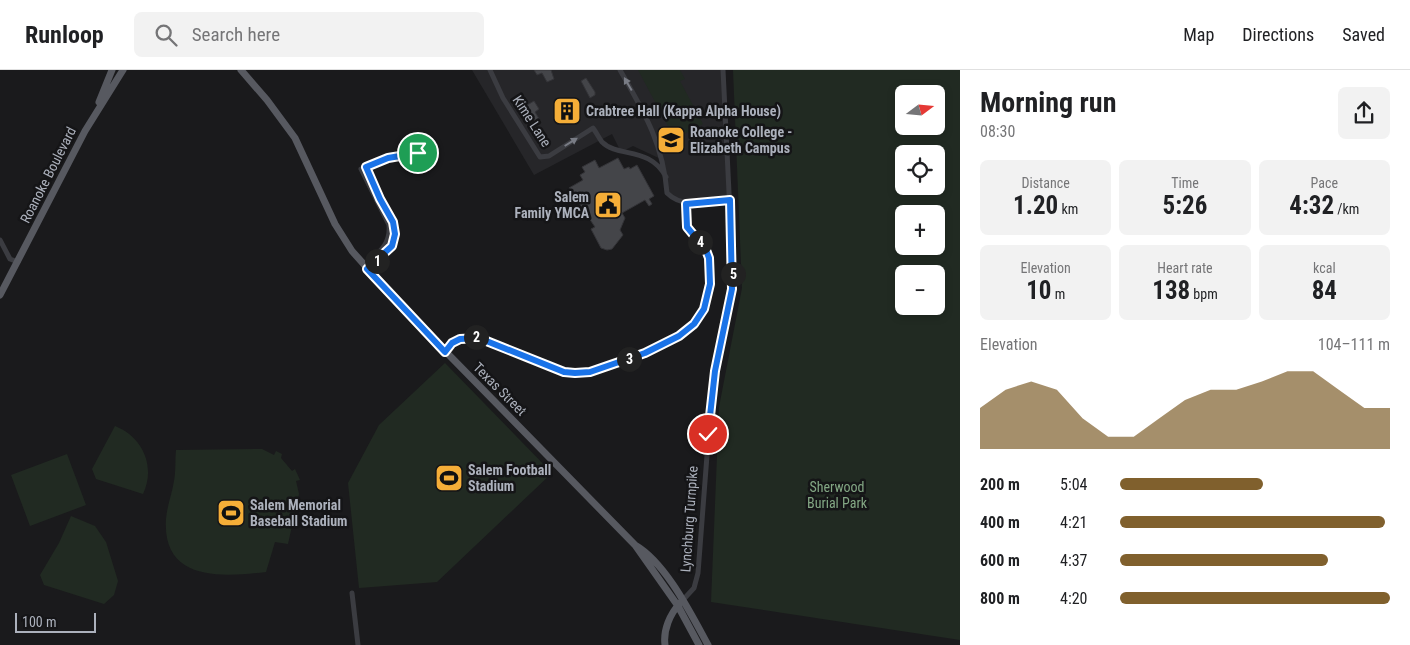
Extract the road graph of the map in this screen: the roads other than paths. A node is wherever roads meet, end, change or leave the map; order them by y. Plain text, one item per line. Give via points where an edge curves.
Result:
1 (123, 70) edge
2 (241, 70) edge
3 (490, 70) edge
4 (620, 70) edge
5 (722, 70) edge
6 (112, 71) edge
7 (91, 120) junction
8 (418, 153) dead end
9 (666, 177) junction
10 (730, 200) junction
11 (686, 204) junction
12 (0, 242) edge
13 (18, 262) junction
14 (366, 268) junction
15 (0, 295) edge
16 (445, 352) junction
17 (352, 593) dead end
18 (680, 604) junction
19 (358, 645) edge
20 (665, 645) edge
21 (699, 645) edge
22 (708, 645) edge

1 - 7 main road, Roanoke Boulevard
2 - 14 main road, Texas Street via 291,132 335,224
3 -> 9 street, Kime Lane via 540,157 549,156 593,128 607,145 653,161
9 -> 4 street, Kime Lane via 654,130
5 - 10 street, Lynchburg Turnpike
6 - 7 main road
7 - 13 main road, Roanoke Boulevard
8 - 14 street via 388,158 363,168 393,222 395,234 392,246
9 - 11 street, Kime Lane via 667,193
10 - 11 street
10 - 18 street, Lynchburg Turnpike via 732,289 711,403 698,573 694,588
11 - 16 street via 687,227 709,258 710,284 704,309 694,324 679,336 645,353 590,372 564,372 479,338 460,339
12 - 13 street via 10,259
13 - 15 main road, Roanoke Boulevard
14 - 16 main road, Texas Street
16 - 18 main road, Texas Street via 635,545 648,554
17 - 19 street
18 - 20 main road, Lynchburg Turnpike via 668,623
18 - 21 main road, Texas Street
18 - 22 main road, Texas Street

